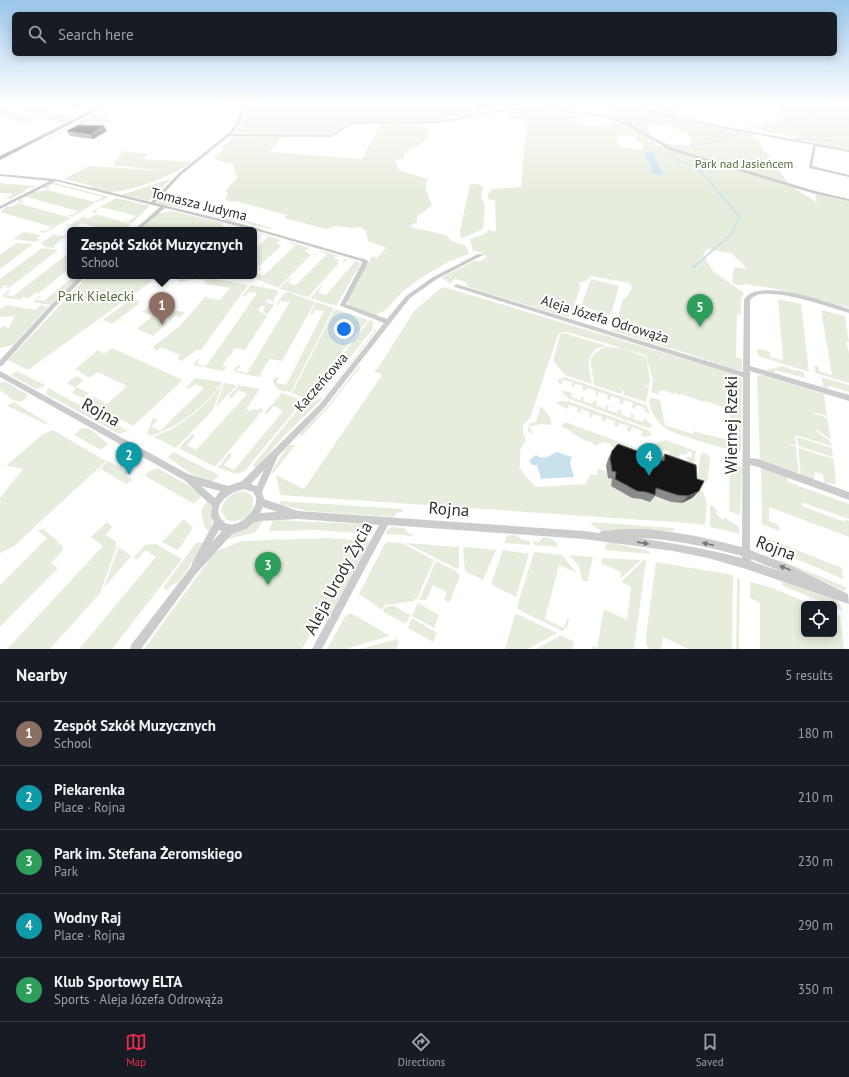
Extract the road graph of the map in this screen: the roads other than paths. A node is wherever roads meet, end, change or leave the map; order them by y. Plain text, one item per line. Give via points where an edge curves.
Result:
1 (47, 134) edge
2 (337, 134) edge
3 (645, 134) edge
4 (762, 134) edge
5 (230, 135) joint
6 (815, 144) junction
7 (849, 151) edge
8 (0, 158) edge
9 (0, 175) edge
10 (849, 176) edge
11 (55, 180) junction
12 (849, 200) edge
13 (151, 204) junction
14 (163, 207) junction
15 (0, 208) edge
16 (140, 227) edge
17 (246, 227) edge
18 (257, 230) edge
19 (480, 255) dead end
20 (81, 279) edge
21 (457, 286) dead end
22 (849, 311) edge
23 (388, 322) junction
24 (0, 364) edge
25 (746, 371) junction
26 (0, 374) edge
27 (849, 398) edge
28 (275, 454) junction
29 (746, 461) junction
30 (186, 477) junction
31 (244, 485) junction
32 (228, 490) junction
33 (258, 492) junction
34 (849, 496) edge
35 (260, 502) junction
36 (216, 504) junction
37 (299, 515) junction
38 (252, 519) junction
39 (386, 521) junction
40 (218, 522) junction
41 (231, 528) junction
42 (746, 559) junction
43 (193, 571) junction
44 (847, 598) edge
45 (135, 649) edge
46 (317, 649) edge

1 - 8 main road
2 - 5 street
3 - 12 street via 663,146
4 - 6 street
5 - 13 street via 180,174
6 - 7 street
6 - 10 street via 810,168
9 - 11 street, Tomasza Judyma
11 - 13 street, Tomasza Judyma
11 - 15 street
13 - 14 street, Tomasza Judyma
14 - 16 street
14 - 17 street, Tomasza Judyma
18 - 23 street, Tomasza Judyma via 365,261 343,305
19 - 23 street, Kaczeńcowa via 421,287 403,302
20 - 24 street via 57,301
21 - 25 street, Aleja Józefa Odrowąża
22 - 25 street, Wiernej Rzeki via 777,292 749,296 746,303
23 - 28 street, Kaczeńcowa via 329,398
25 - 27 street, Aleja Józefa Odrowąża
25 - 29 street, Wiernej Rzeki
26 - 30 street, Rojna
28 - 31 street, Kaczeńcowa
28 - 33 street, Kaczeńcowa
29 - 34 street
29 - 42 street, Wiernej Rzeki
30 - 32 street, Rojna
30 - 36 street, Rojna
31 - 32 street
31 - 33 street
32 - 36 street
33 - 35 street
35 - 37 street, Rojna
35 - 38 street
36 - 40 street via 214,513
37 - 38 street, Rojna
37 - 39 street, Rojna
38 - 41 street via 242,526
39 - 42 street, Rojna via 597,536
39 - 46 street, Aleja Urody Życia
40 - 41 street via 224,527
40 - 43 street
41 - 43 street
42 - 44 street, Rojna
43 - 45 street

